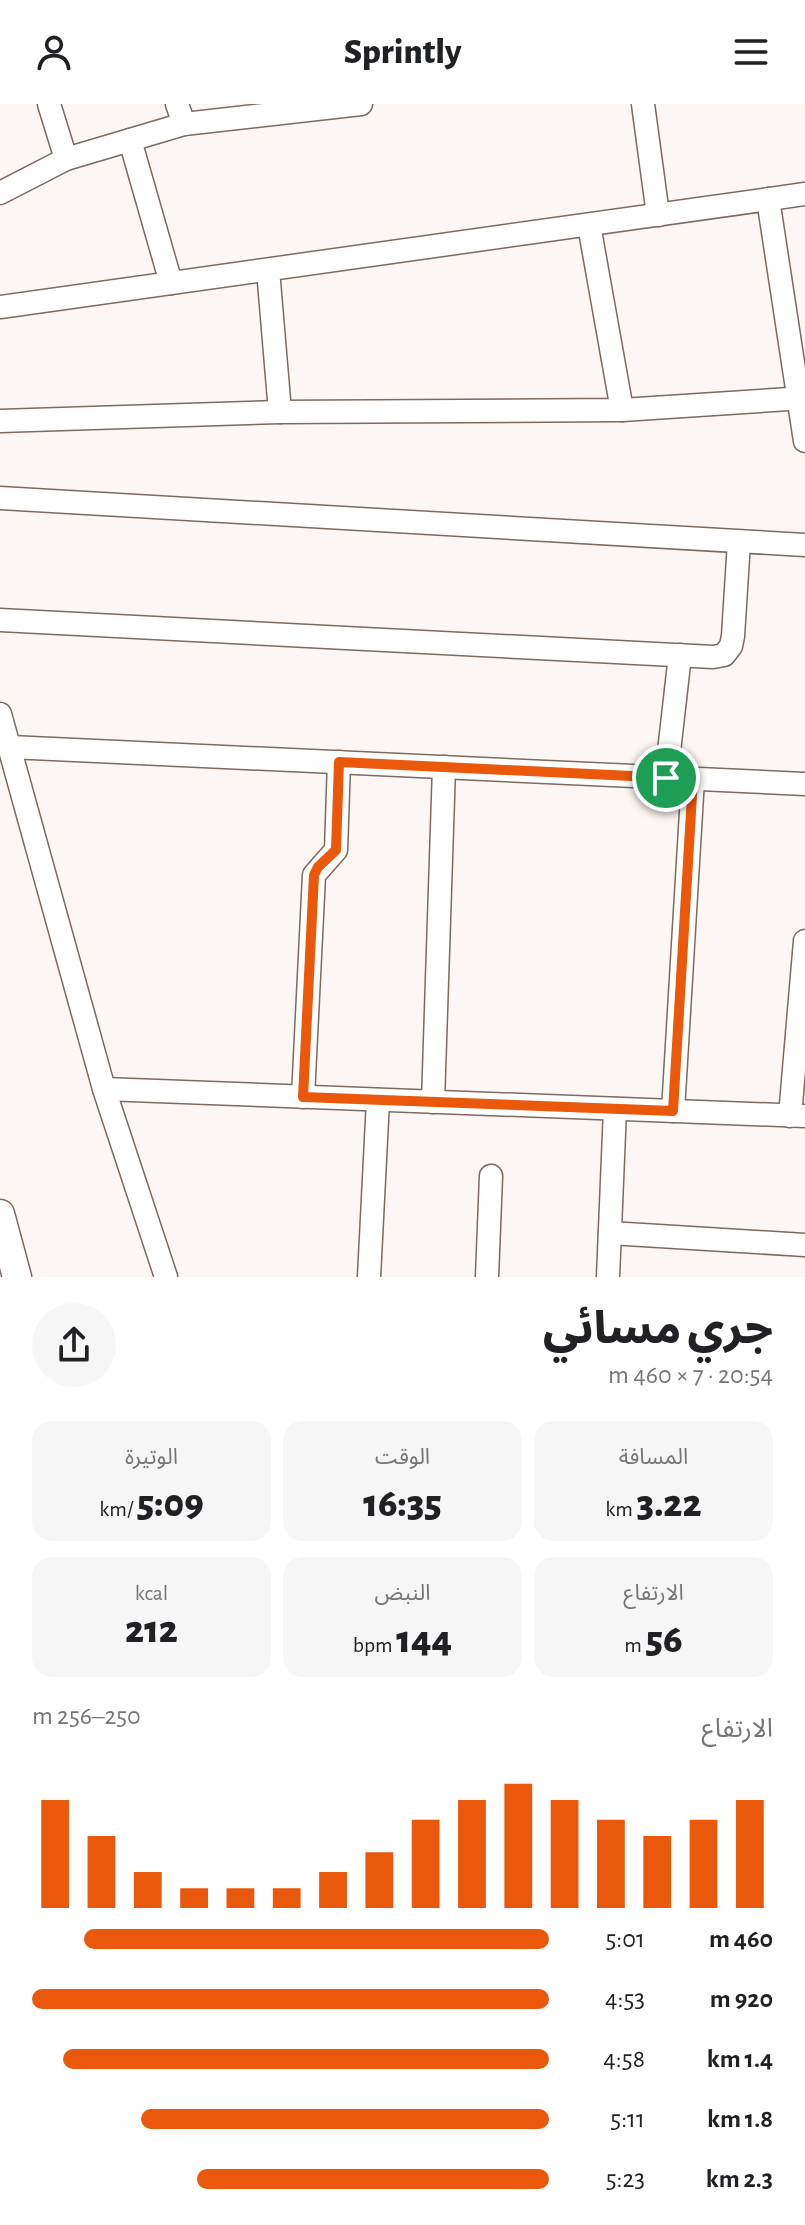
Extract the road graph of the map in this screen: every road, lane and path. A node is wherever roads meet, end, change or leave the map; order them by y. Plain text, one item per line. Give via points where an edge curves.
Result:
1 (49, 104) edge
2 (361, 104) edge
3 (643, 104) edge
4 (301, 107) edge
5 (180, 114) edge
6 (130, 140) junction
7 (66, 159) junction
8 (0, 193) edge
9 (805, 194) edge
10 (768, 199) junction
11 (658, 215) junction
12 (589, 225) junction
13 (268, 270) junction
14 (171, 283) junction
15 (0, 307) edge
16 (803, 399) edge
17 (622, 410) junction
18 (280, 412) junction
19 (0, 421) edge
20 (805, 441) edge
21 (0, 498) edge
22 (739, 542) junction
23 (805, 545) edge
24 (0, 620) edge
25 (680, 655) junction
26 (0, 714) edge
27 (10, 747) junction
28 (339, 762) junction
29 (444, 767) junction
30 (666, 778) junction
31 (693, 779) junction
32 (805, 784) edge
33 (805, 941) edge
34 (104, 1089) junction
35 (303, 1097) junction
36 (378, 1100) junction
37 (433, 1102) junction
38 (615, 1109) junction
39 (673, 1111) junction
40 (798, 1116) edge
41 (491, 1176) dead end
42 (0, 1214) edge
43 (610, 1233) junction
44 (805, 1245) edge
45 (17, 1277) edge
46 (166, 1277) edge
47 (369, 1277) edge
48 (487, 1277) edge
49 (608, 1277) edge

1 - 7 street
2 - 4 street
3 - 11 street
4 - 5 street
5 - 6 street
6 - 7 street
6 - 14 street
7 - 8 street
9 - 10 street
10 - 11 street
10 - 16 street
11 - 12 street
12 - 13 street
12 - 17 street
13 - 14 street
13 - 18 street
14 - 15 street
16 - 17 street
16 - 20 street
17 - 18 street
18 - 19 street
21 - 22 street
22 - 23 street
22 - 25 street via 731,646 724,655 713,657
24 - 25 street
25 - 30 street
26 - 27 street
27 - 28 street
27 - 34 street
28 - 29 street
28 - 35 street via 336,850 314,875
29 - 30 street
29 - 37 street
30 - 31 street
31 - 32 street
31 - 39 street
33 - 40 street
34 - 35 street
34 - 46 street
35 - 36 street
36 - 37 street
36 - 47 street
37 - 38 street
38 - 39 street
38 - 43 street
39 - 40 street
41 - 48 street
42 - 45 street
43 - 44 street
43 - 49 street

